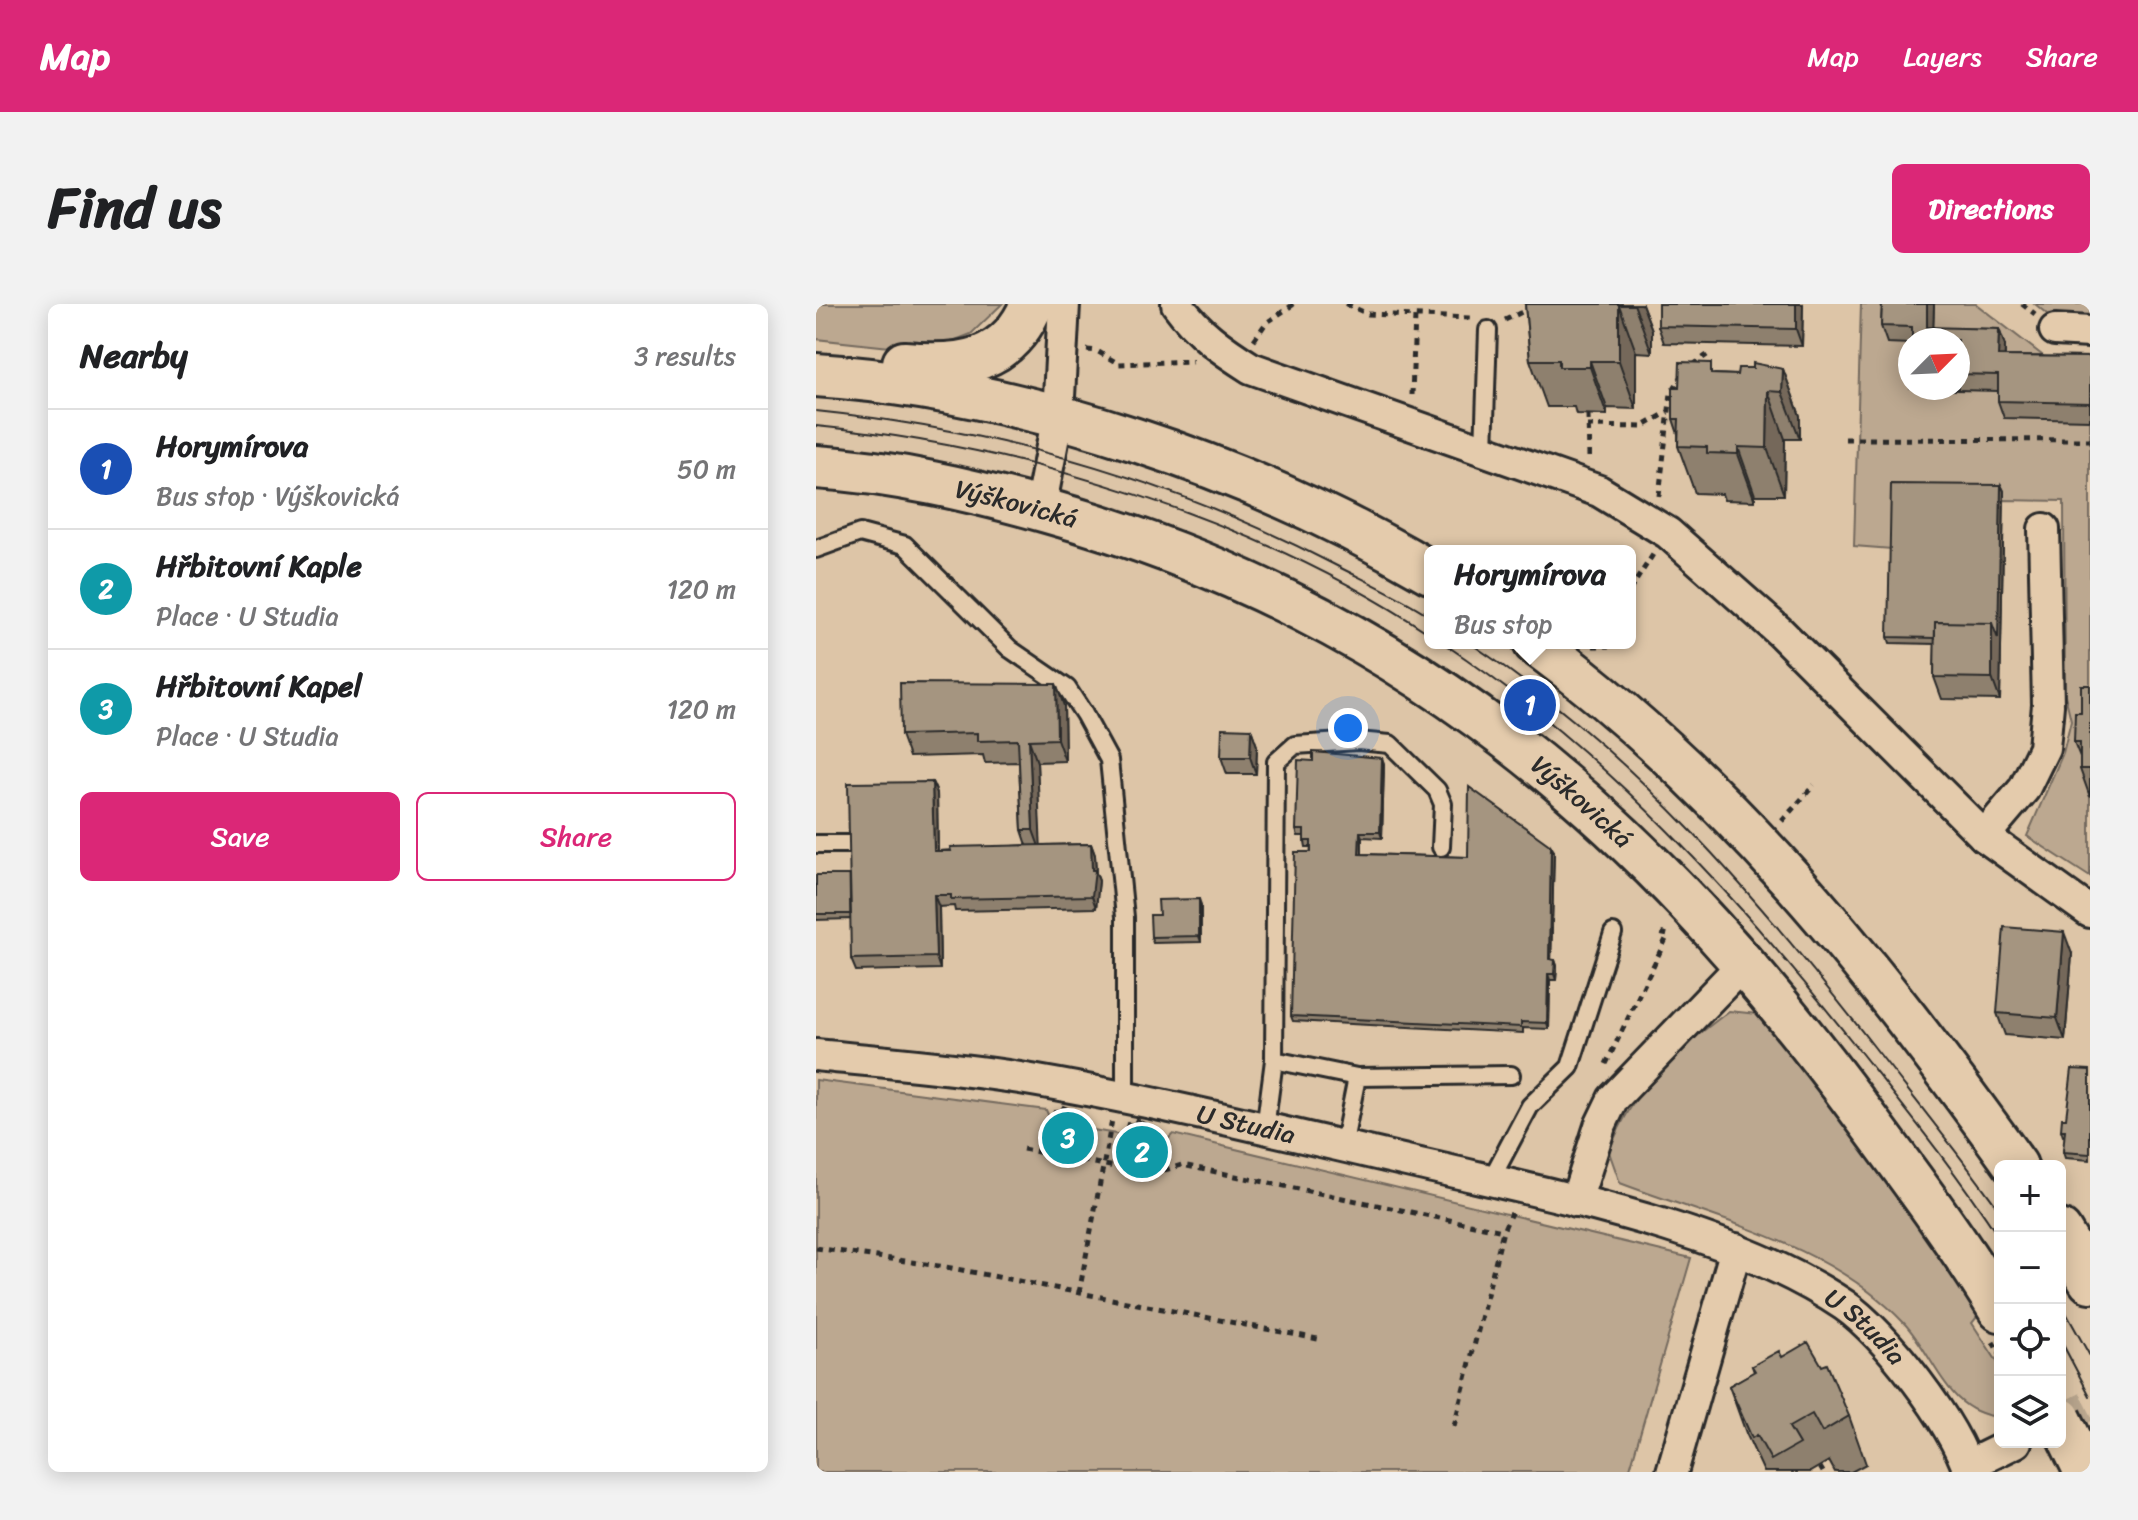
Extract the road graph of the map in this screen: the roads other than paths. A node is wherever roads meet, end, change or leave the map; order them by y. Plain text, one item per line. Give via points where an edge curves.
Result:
1 (1032, 304) edge
2 (1064, 304) edge
3 (1177, 304) edge
4 (1484, 322) road end
5 (2055, 330) dead end
6 (2090, 332) edge
7 (816, 367) edge
8 (816, 375) edge
9 (1058, 415) junction
10 (1484, 450) junction
11 (816, 467) edge
12 (1040, 509) junction
13 (2044, 529) dead end
14 (816, 549) edge
15 (1424, 569) edge
16 (1542, 649) edge
17 (1984, 836) junction
18 (816, 844) edge
19 (851, 844) edge
20 (1441, 847) dead end
21 (2090, 912) edge
22 (1613, 933) dead end
23 (1745, 962) junction
24 (816, 1055) edge
25 (1274, 1060) junction
26 (1511, 1075) dead end
27 (1357, 1077) junction
28 (1118, 1109) junction
29 (1265, 1129) junction
30 (1343, 1147) junction
31 (2012, 1160) edge
32 (1507, 1184) junction
33 (1576, 1201) junction
34 (2061, 1232) edge
35 (1736, 1249) junction
36 (2090, 1281) edge
37 (1996, 1304) edge
38 (2066, 1431) edge
39 (2005, 1448) edge
40 (2084, 1468) edge
41 (1968, 1469) edge
42 (1672, 1472) edge

1 - 7 street via 1015,334 958,366 892,362
2 - 9 street
3 - 10 street via 1217,348 1251,368
4 - 10 lane
5 - 6 street
8 - 9 street via 923,388
9 - 12 street
9 - 15 street via 1256,486
10 - 17 street via 1599,491 1668,533 1780,632
11 - 12 street, Výškovická via 884,474
12 - 23 street, Výškovická via 1140,540 1255,585 1399,663 1501,732 1580,798
13 - 17 street via 2044,748 2024,789
14 - 28 lane via 860,533 905,545 1010,649 1067,688 1109,760 1122,885
16 - 31 street via 1673,756 1771,853 1895,1001
17 - 21 street
18 - 19 lane
20 - 25 lane via 1443,804 1437,790 1390,744 1295,745 1276,762
22 - 32 lane via 1570,1067 1530,1106 1497,1168
23 - 33 street via 1613,1099
23 - 37 street, Výškovická via 1886,1144
24 - 28 street, U Studia via 1020,1078
25 - 27 lane
25 - 29 lane
26 - 27 lane
27 - 30 lane
28 - 29 street, U Studia
29 - 30 street, U Studia
30 - 32 street, U Studia
32 - 33 street, U Studia
33 - 35 street, U Studia
34 - 36 street
35 - 41 street, U Studia via 1844,1305 1874,1330 1923,1391
35 - 42 street
38 - 40 street, bridge
39 - 41 street

